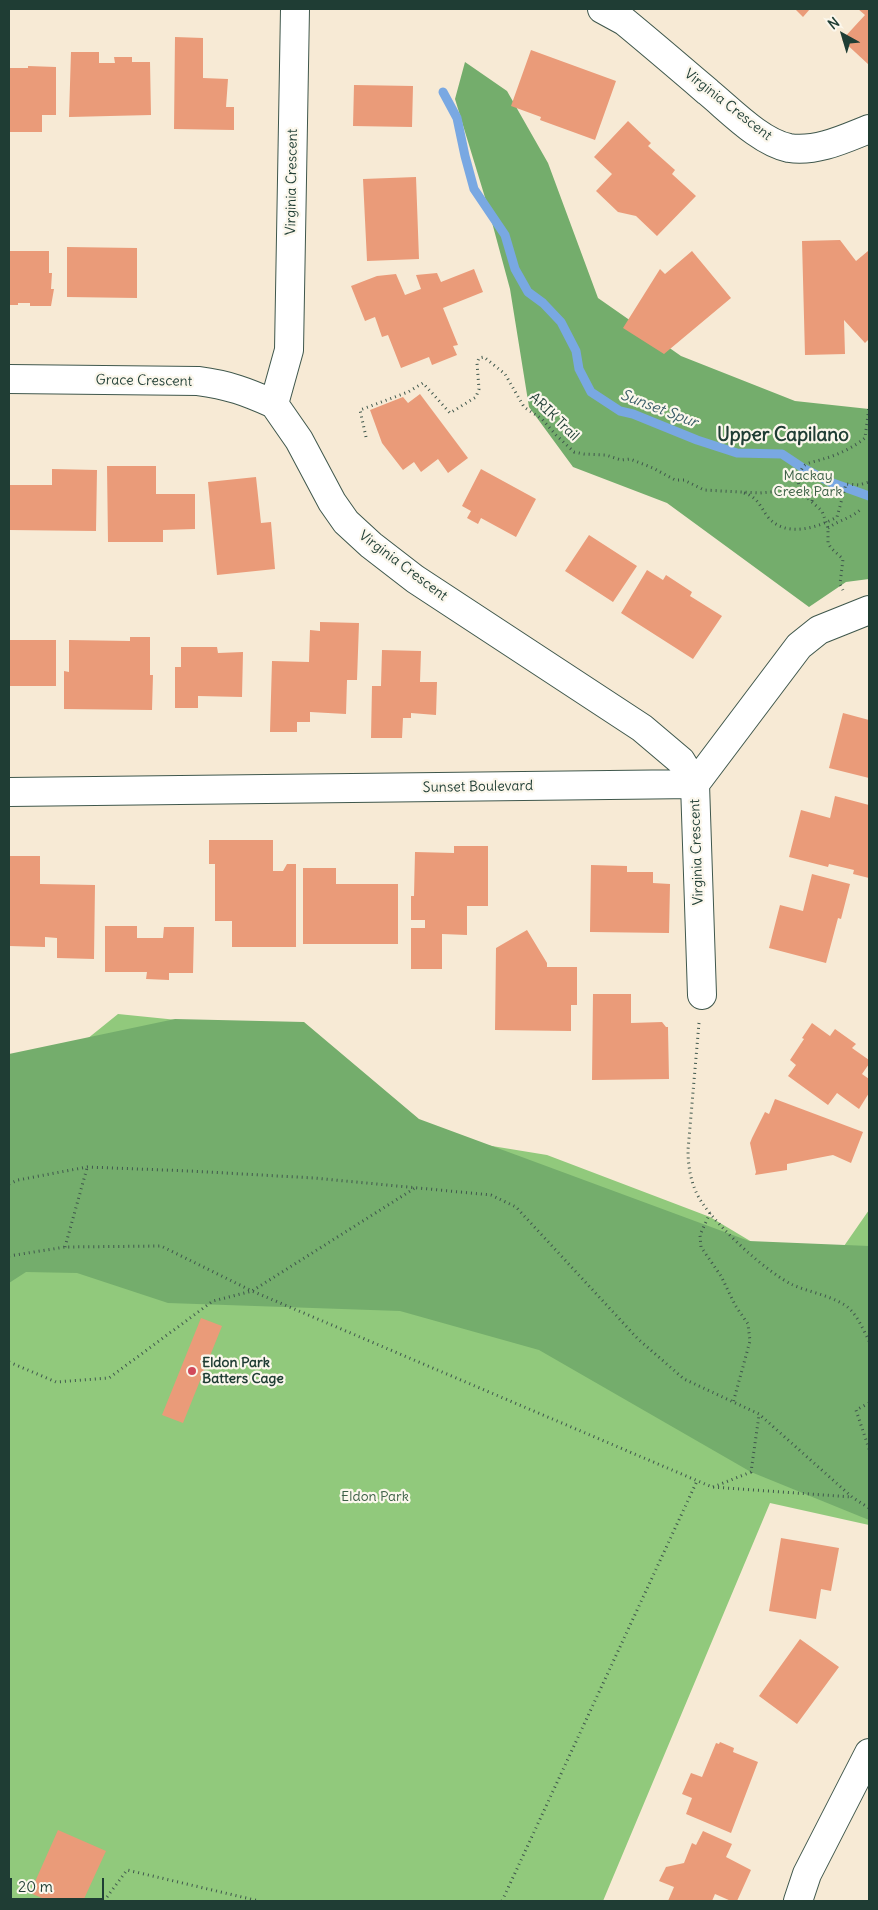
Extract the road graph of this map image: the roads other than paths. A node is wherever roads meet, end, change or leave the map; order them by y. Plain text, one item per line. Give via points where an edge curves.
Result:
1 (295, 9) edge
2 (602, 9) edge
3 (869, 129) edge
4 (9, 379) edge
5 (274, 404) junction
6 (869, 610) edge
7 (695, 784) junction
8 (9, 792) edge
9 (702, 995) road end
10 (869, 1753) edge
11 (798, 1901) edge

1 - 5 street, Virginia Crescent via 290,350
2 - 3 street, Virginia Crescent via 624,21 743,121 772,141 788,148 805,149 834,143
4 - 5 street, Grace Crescent via 198,381 224,384
5 - 7 street, Virginia Crescent via 299,440 332,502 370,546 642,728 681,761
6 - 7 street via 819,630 799,646
7 - 8 street, Sunset Boulevard
7 - 9 street, Virginia Crescent
10 - 11 street via 807,1874

